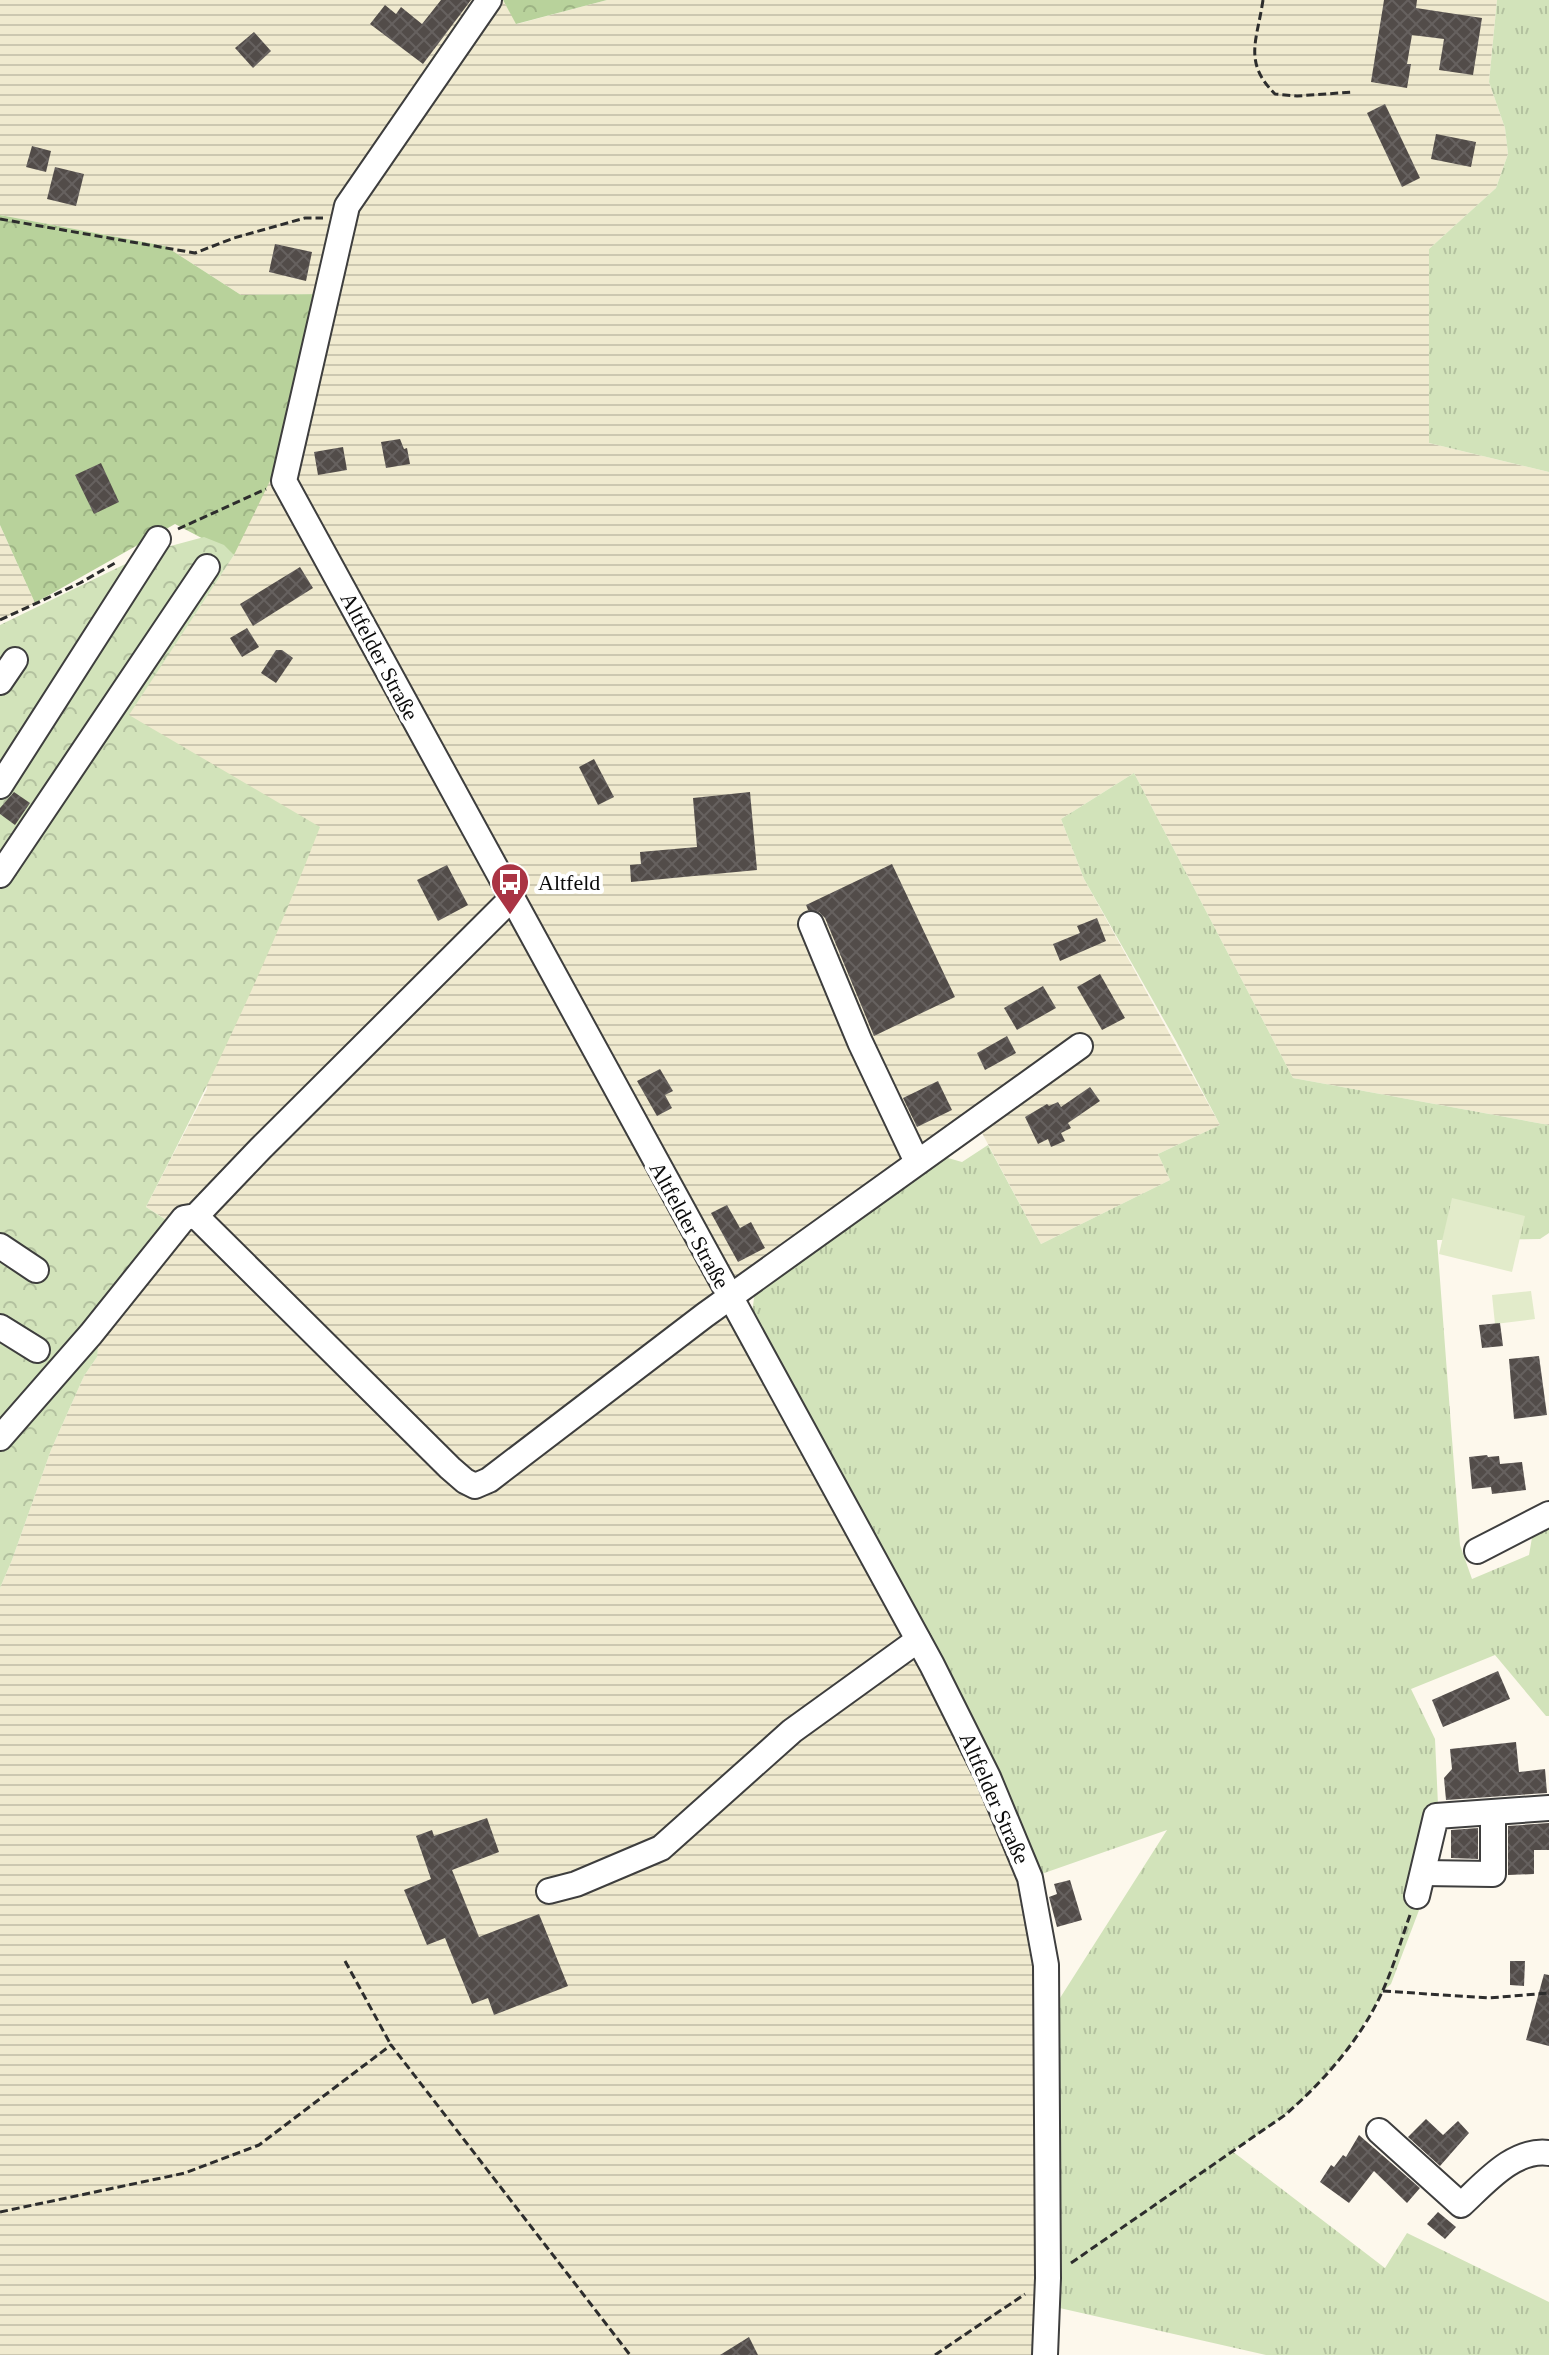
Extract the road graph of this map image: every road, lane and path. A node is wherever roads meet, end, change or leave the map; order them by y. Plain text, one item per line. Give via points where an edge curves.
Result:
1 (489, 0) edge
2 (1263, 0) edge
3 (1354, 92) dead end
4 (0, 219) edge
5 (344, 219) junction
6 (158, 539) dead end
7 (207, 567) dead end
8 (15, 660) dead end
9 (0, 682) edge
10 (0, 786) edge
11 (0, 875) edge
12 (512, 898) junction
13 (811, 924) dead end
14 (1080, 1046) dead end
15 (917, 1162) junction
16 (196, 1216) junction
17 (0, 1246) edge
18 (36, 1270) dead end
19 (730, 1298) junction
20 (0, 1327) edge
21 (37, 1350) dead end
22 (0, 1438) edge
23 (1549, 1514) edge
24 (1477, 1551) dead end
25 (918, 1640) junction
26 (1549, 1808) edge
27 (1493, 1814) junction
28 (1420, 1884) junction
29 (549, 1891) dead end
30 (345, 1961) dead end
31 (1383, 1991) junction
32 (1549, 1993) edge
33 (391, 2045) junction
34 (1379, 2131) dead end
35 (1549, 2153) edge
36 (0, 2212) edge
37 (1048, 2278) junction
38 (630, 2355) edge
39 (935, 2355) edge
40 (1045, 2355) edge

1 - 5 street, Altfelder Straße via 347,206
2 - 3 path via 1254,59 1259,78 1275,94
4 - 5 path via 195,253 305,218
5 - 12 street, Altfelder Straße via 284,481
6 - 10 street
7 - 11 street
8 - 9 street
12 - 16 street
12 - 19 street, Altfelder Straße
13 - 15 street
14 - 15 street, Altfelder Straße
15 - 19 street, Altfelder Straße
16 - 19 street, Altfelder Straße via 450,1468 475,1486
16 - 22 street via 184,1218
17 - 18 street
19 - 25 street, Altfelder Straße
20 - 21 street
23 - 24 street
25 - 29 street via 792,1731 661,1848
25 - 37 street, Altfelder Straße via 988,1777 1030,1878 1046,1965
26 - 27 street
27 - 28 street via 1436,1816
27 - 28 street via 1493,1874
28 - 31 path
30 - 33 path
31 - 32 path via 1489,1998
31 - 37 path via 1333,2067 1285,2115
33 - 36 path via 259,2145 185,2173
33 - 38 path
34 - 35 street via 1461,2205 1504,2166 1538,2152
37 - 39 path
37 - 40 street, Altfelder Straße

